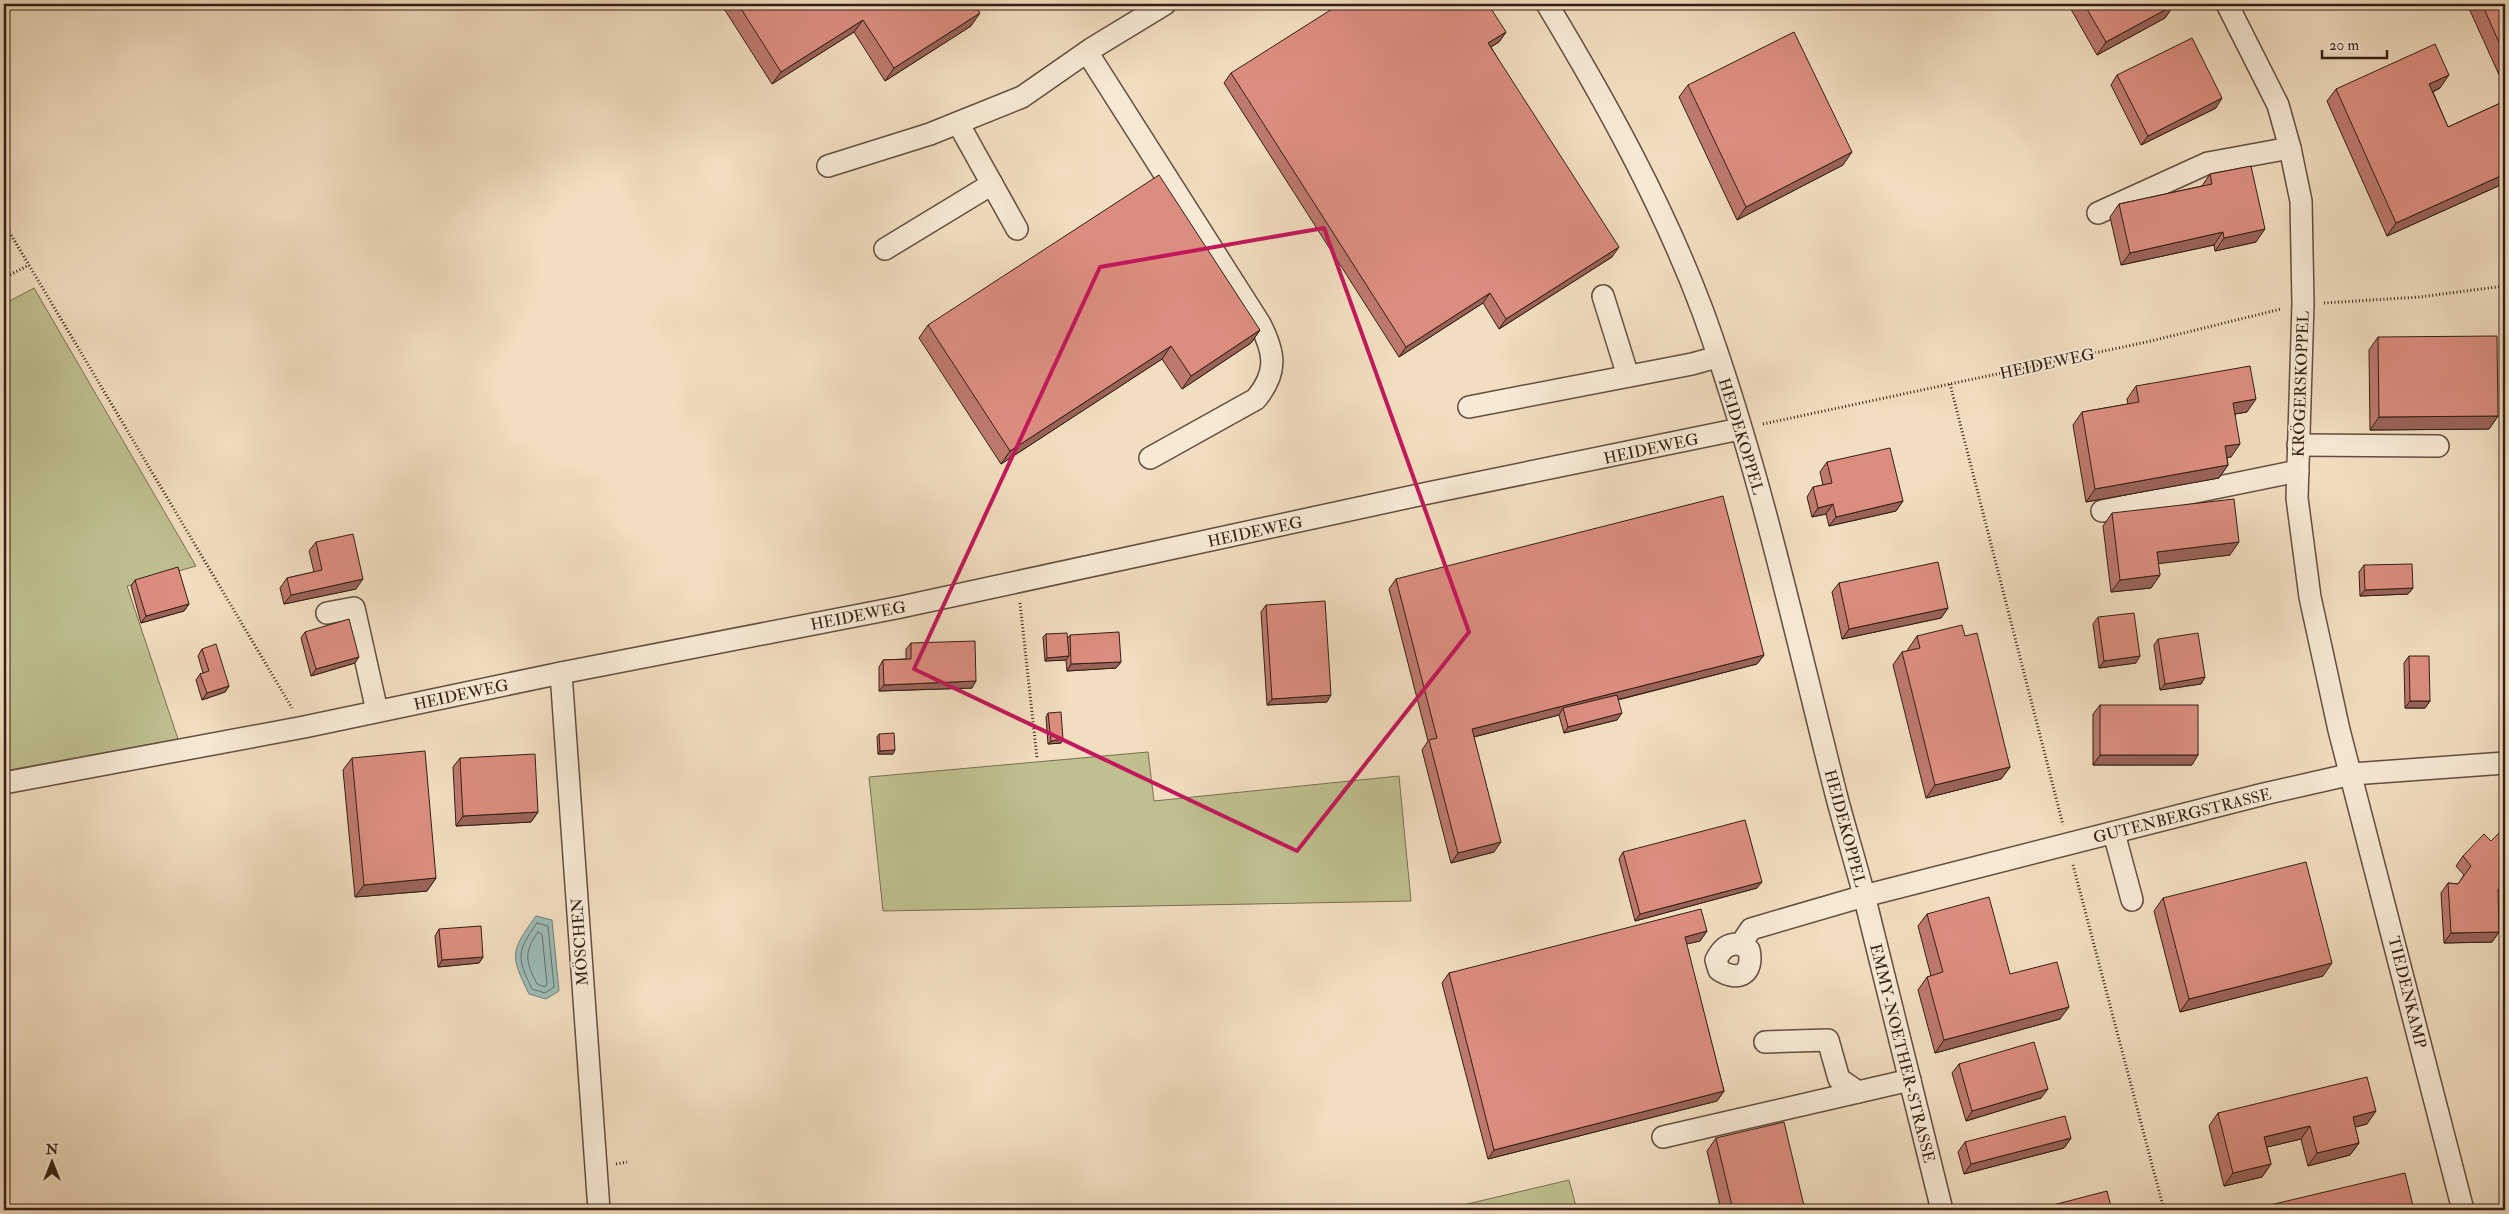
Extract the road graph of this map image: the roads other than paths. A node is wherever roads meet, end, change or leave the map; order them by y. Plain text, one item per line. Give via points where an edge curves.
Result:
1 (1165, 4) edge
2 (1547, 4) edge
3 (2226, 4) edge
4 (1087, 52) junction
5 (958, 123) junction
6 (2290, 148) junction
7 (828, 166) dead end
8 (992, 184) junction
9 (2098, 213) dead end
10 (1017, 229) dead end
11 (886, 249) dead end
12 (1603, 296) dead end
13 (1717, 356) junction
14 (1628, 376) junction
15 (1469, 407) dead end
16 (1740, 429) junction
17 (2298, 445) junction
18 (2438, 446) dead end
19 (1150, 458) dead end
20 (2298, 470) junction
21 (2102, 511) dead end
22 (327, 613) dead end
23 (561, 673) junction
24 (377, 711) junction
25 (2505, 763) edge
26 (2352, 774) junction
27 (4, 783) edge
28 (2114, 833) junction
29 (1864, 896) junction
30 (2132, 900) dead end
31 (1741, 944) dead end
32 (1765, 1042) dead end
33 (1910, 1080) junction
34 (1858, 1092) junction
35 (1663, 1137) dead end
36 (599, 1210) edge
37 (1942, 1210) edge
38 (2463, 1210) edge

1 - 4 street
2 - 13 street, HEIDEKOPPEL via 1591,76 1662,216 1703,312
3 - 6 street, KRÖGERSKOPPEL via 2278,105
4 - 5 street via 1022,97
4 - 19 street via 1260,324 1272,354 1272,370 1266,387 1256,399
5 - 7 street
5 - 8 street
6 - 9 street via 2208,164
6 - 17 street, KRÖGERSKOPPEL via 2300,201 2303,304
8 - 10 street
8 - 11 street
12 - 14 street
13 - 14 street
13 - 16 street, HEIDEKOPPEL
14 - 15 street
16 - 23 street, HEIDEWEG via 901,607
16 - 29 street, HEIDEKOPPEL via 1787,590
17 - 18 street
17 - 20 street, KRÖGERSKOPPEL
20 - 21 street
20 - 26 street, KRÖGERSKOPPEL via 2297,498 2310,597
22 - 24 street via 354,608
23 - 24 street, HEIDEWEG
23 - 36 street, MÖSCHEN
24 - 27 street, HEIDEWEG
25 - 26 street, GUTENBERGSTRASSE
26 - 28 street, GUTENBERGSTRASSE
26 - 38 street, TIEDENKAMP
28 - 29 street, GUTENBERGSTRASSE
28 - 30 street
29 - 31 street, GUTENBERGSTRASSE via 1751,929
29 - 33 street, EMMY-NOETHER-STRASSE
32 - 34 street via 1828,1040 1839,1078
33 - 34 street
33 - 37 street, EMMY-NOETHER-STRASSE
34 - 35 street

